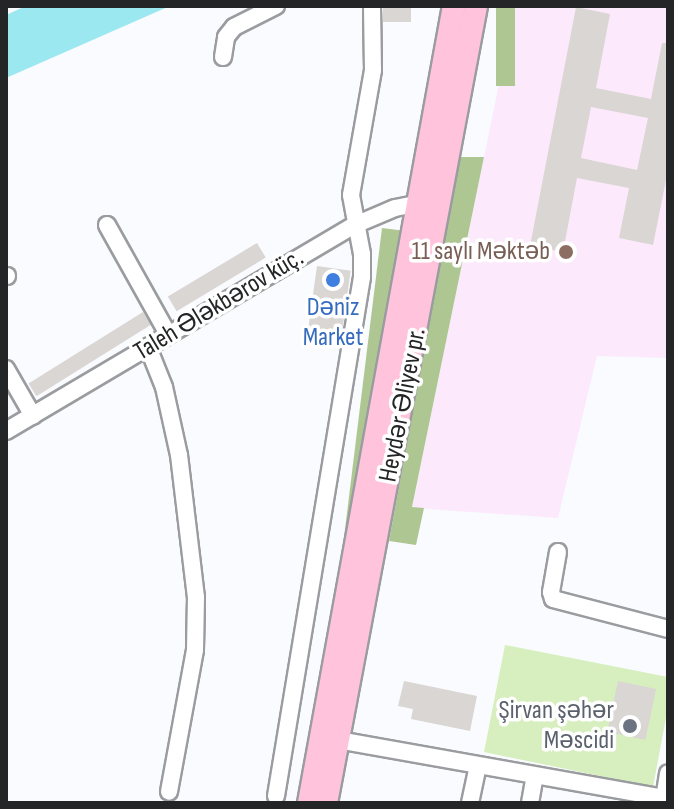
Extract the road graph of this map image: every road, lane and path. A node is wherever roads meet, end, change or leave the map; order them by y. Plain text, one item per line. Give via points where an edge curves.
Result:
1 (276, 6) edge
2 (372, 6) edge
3 (454, 6) edge
4 (476, 6) edge
5 (223, 57) dead end
6 (429, 202) junction
7 (107, 225) dead end
8 (355, 225) junction
9 (168, 334) junction
10 (148, 347) junction
11 (6, 369) edge
12 (33, 416) junction
13 (6, 431) edge
14 (558, 552) dead end
15 (668, 629) edge
16 (338, 740) junction
17 (478, 766) junction
18 (668, 773) edge
19 (535, 776) junction
20 (169, 792) dead end
21 (276, 796) dead end
22 (666, 799) edge
23 (309, 803) edge
24 (326, 803) edge
25 (470, 803) edge
26 (530, 803) edge

1 - 5 street via 234,27 226,37
2 - 8 street via 373,70 351,195
3 - 6 main road, Heydər Əliyev pr.
4 - 6 main road, Heydər Əliyev pr.
6 - 8 street, Taleh Ələkbərov küç.
6 - 16 main road, Heydər Əliyev pr.
6 - 23 main road, Heydər Əliyev pr.
7 - 9 street
8 - 9 street, Taleh Ələkbərov küç.
8 - 21 street via 362,277
9 - 10 street, Taleh Ələkbərov küç.
10 - 12 street, Taleh Ələkbərov küç.
10 - 20 street via 164,387 179,455 197,610 195,650
11 - 12 street
12 - 13 street, Taleh Ələkbərov küç.
14 - 15 street via 553,599
16 - 17 street
16 - 24 main road, Heydər Əliyev pr.
17 - 19 street
17 - 25 street
18 - 22 street
19 - 22 street
19 - 26 street

